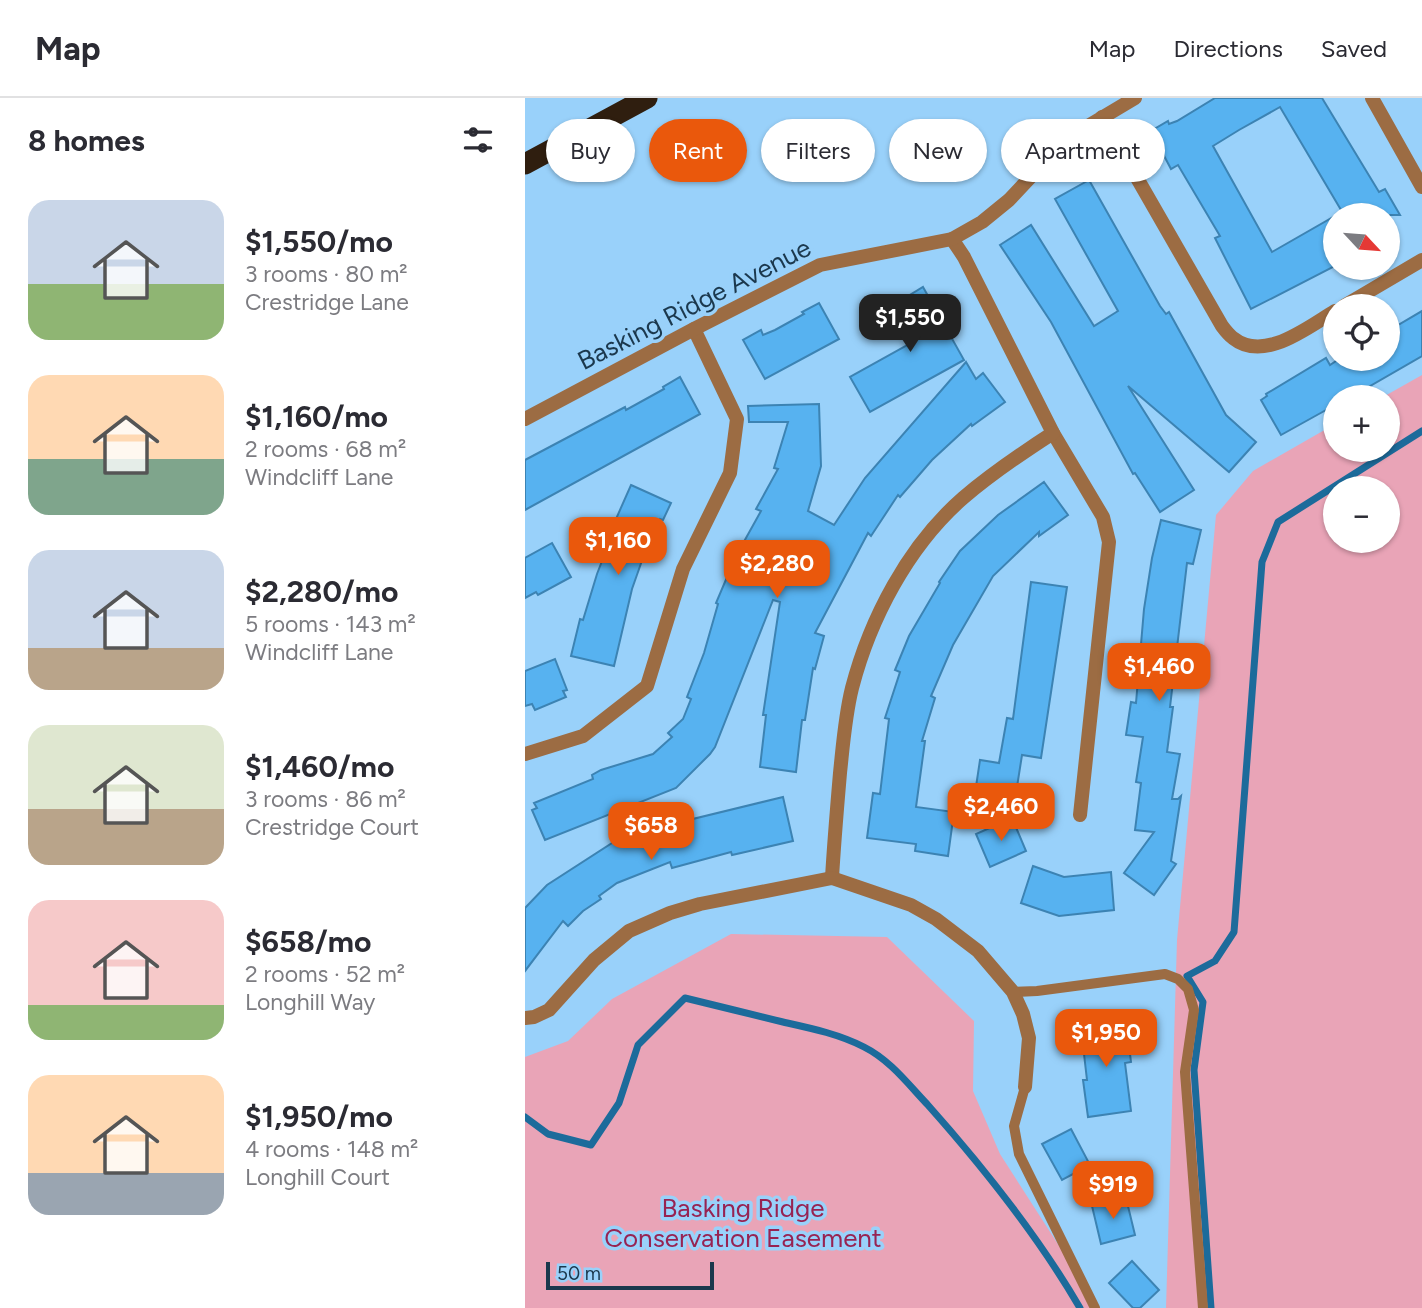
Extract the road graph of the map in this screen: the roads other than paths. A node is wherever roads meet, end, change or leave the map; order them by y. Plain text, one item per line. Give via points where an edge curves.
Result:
1 (647, 98) edge
2 (1135, 98) edge
3 (1372, 98) edge
4 (1102, 117) junction
5 (525, 164) edge
6 (1422, 187) edge
7 (952, 239) junction
8 (1422, 260) edge
9 (1364, 294) edge
10 (1323, 318) edge
11 (694, 329) junction
12 (525, 419) edge
13 (1053, 433) junction
14 (525, 754) edge
15 (1080, 815) dead end
16 (832, 878) junction
17 (1013, 992) junction
18 (525, 1018) edge
19 (1025, 1087) joint
20 (1095, 1308) edge
21 (1203, 1308) edge

1 - 5 highway
2 - 4 street, Basking Ridge Avenue
3 - 6 street
4 - 7 street, Basking Ridge Avenue via 1055,151 1000,208
4 - 10 street via 1222,326 1234,339 1265,346
7 - 11 street, Basking Ridge Avenue via 820,265
7 - 13 street
8 - 9 street
11 - 12 street, Basking Ridge Avenue
11 - 14 street via 737,419 730,473 683,569 647,686 583,736
13 - 15 street via 1103,517 1109,542
13 - 16 street via 997,471 939,522 899,578 875,623 852,688 844,732
16 - 17 street via 911,905 936,919 978,951
16 - 18 street via 700,904 629,931 594,960 549,1010
17 - 19 street via 1029,1038
17 - 21 lane via 1165,974 1188,989 1194,1010 1185,1072
19 - 20 lane via 1014,1126 1019,1154

